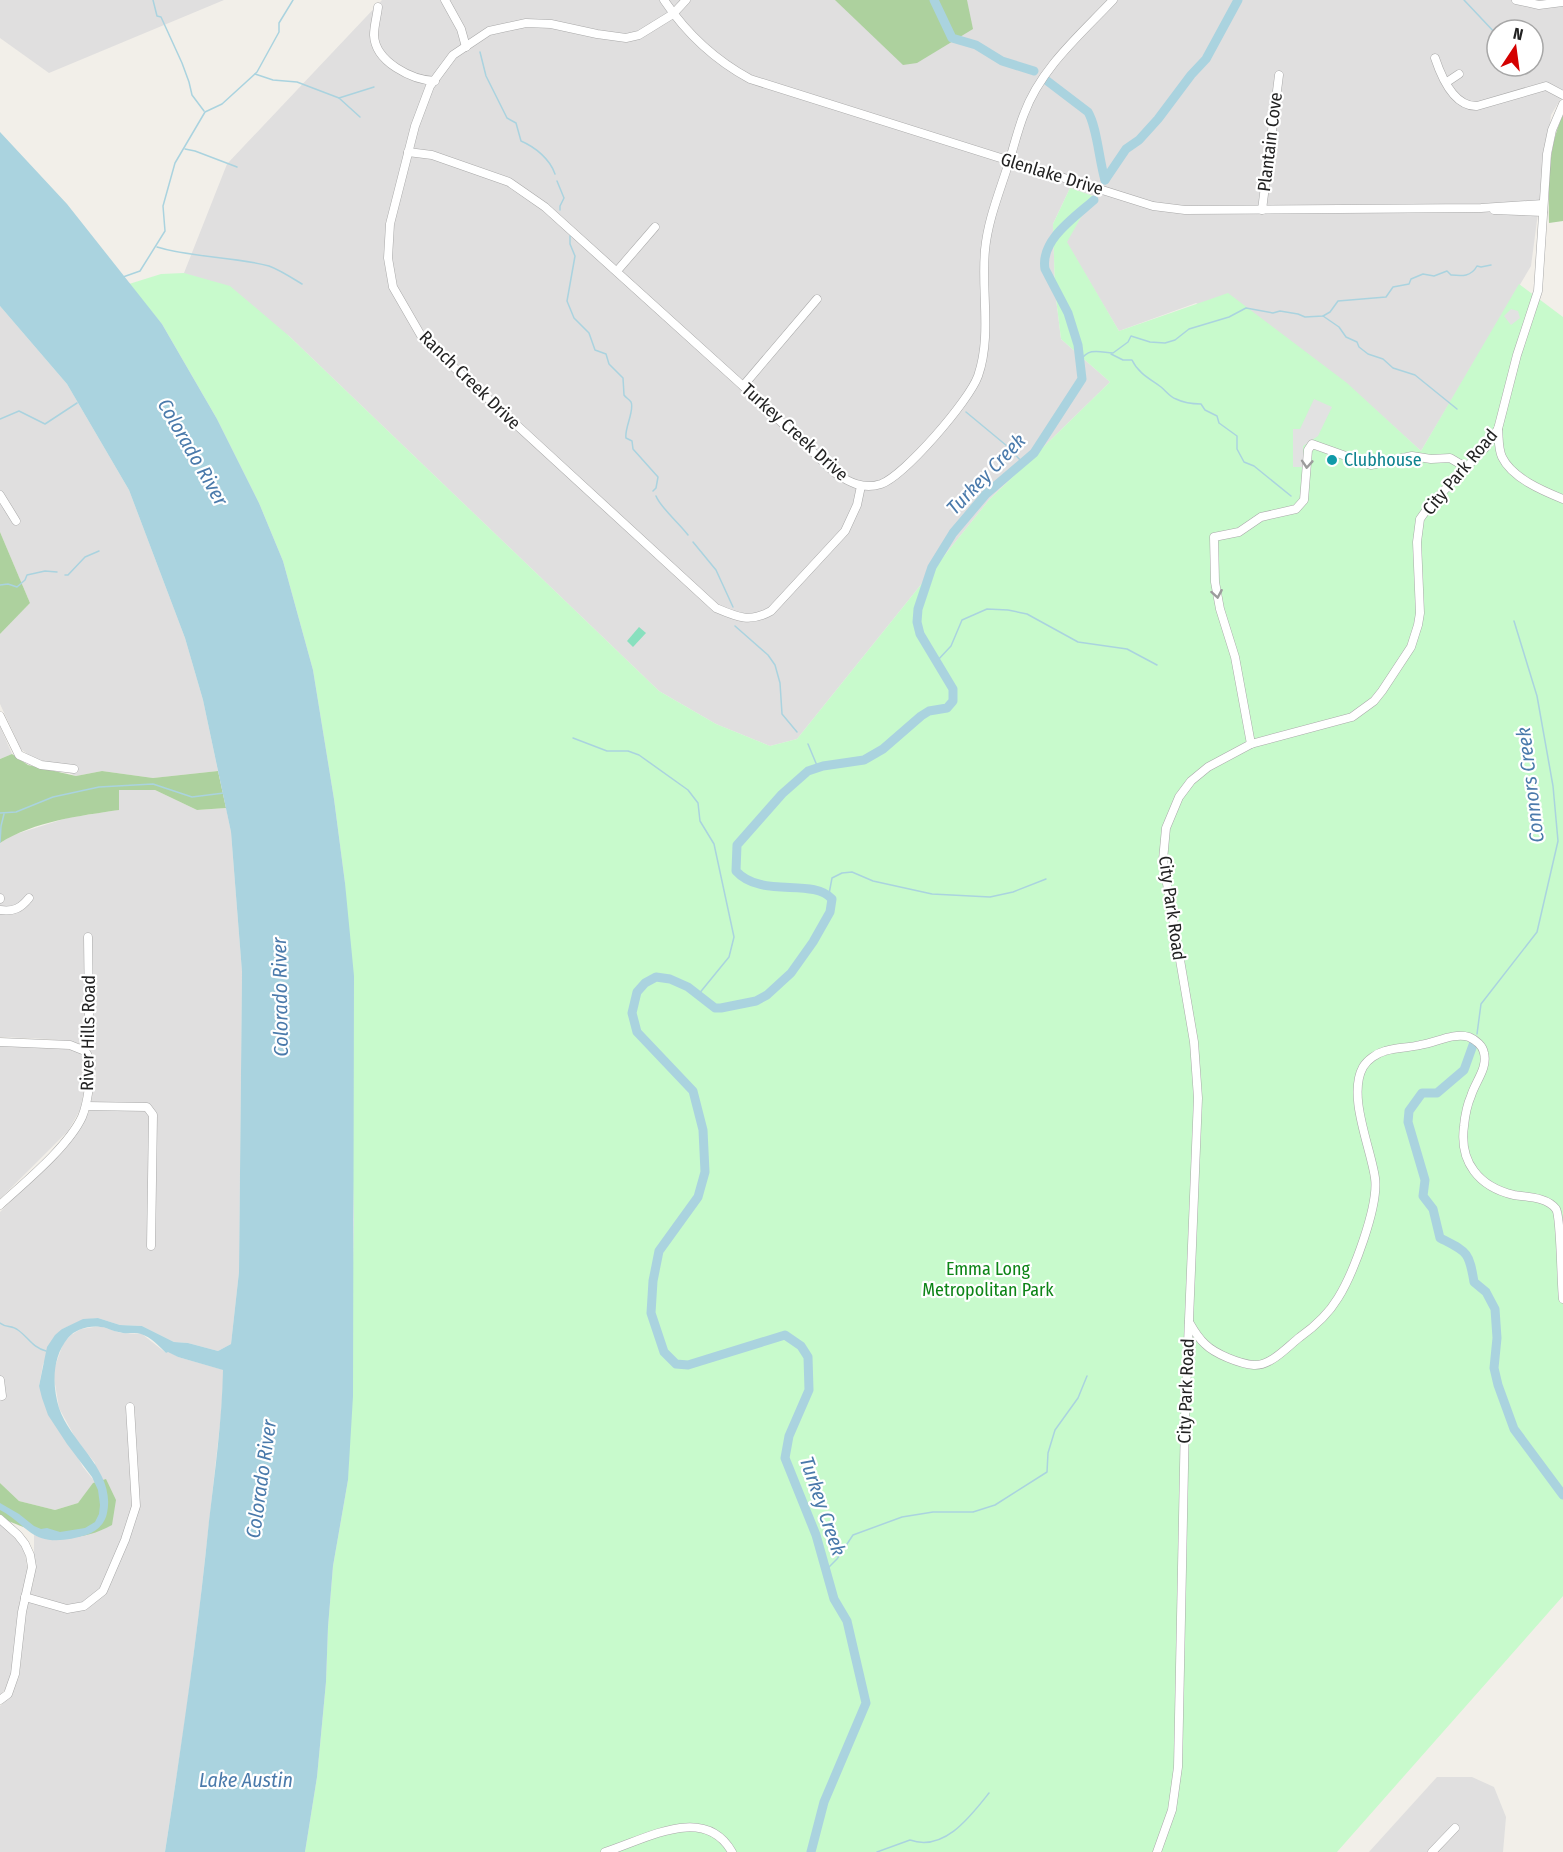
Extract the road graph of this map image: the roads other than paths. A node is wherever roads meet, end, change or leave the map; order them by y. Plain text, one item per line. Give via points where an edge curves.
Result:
1 (445, 0) edge
2 (664, 0) edge
3 (686, 0) edge
4 (1113, 0) edge
5 (1516, 0) edge
6 (1563, 2) edge
7 (378, 7) dead end
8 (673, 14) junction
9 (466, 47) junction
10 (1435, 58) dead end
11 (1460, 74) dead end
12 (1279, 75) dead end
13 (435, 81) junction
14 (1447, 82) junction
15 (1563, 95) edge
16 (1563, 104) edge
17 (408, 153) junction
18 (1009, 161) junction
19 (1543, 208) junction
20 (1262, 210) junction
21 (655, 227) dead end
22 (617, 272) junction
23 (817, 299) dead end
24 (743, 386) junction
25 (1498, 429) junction
26 (1485, 448) junction
27 (1502, 457) junction
28 (1467, 468) junction
29 (861, 486) junction
30 (0, 495) edge
31 (1563, 499) edge
32 (16, 521) dead end
33 (0, 716) edge
34 (1251, 744) junction
35 (74, 769) dead end
36 (29, 897) dead end
37 (0, 910) edge
38 (88, 937) dead end
39 (0, 1042) edge
40 (85, 1051) junction
41 (86, 1106) junction
42 (0, 1205) edge
43 (151, 1246) dead end
44 (1563, 1299) edge
45 (1189, 1322) junction
46 (1206, 1345) junction
47 (1188, 1351) junction
48 (0, 1380) edge
49 (2, 1395) dead end
50 (130, 1407) dead end
51 (0, 1519) edge
52 (25, 1597) junction
53 (0, 1700) edge
54 (1455, 1828) dead end
55 (605, 1852) edge
56 (732, 1852) edge
57 (1158, 1852) edge
58 (1432, 1852) edge

1 - 9 street
2 - 8 street, Glenlake Drive
3 - 8 street, Ranch Creek Drive
4 - 18 street, Turkey Creek Drive via 1038,82
5 - 6 street via 1539,5
7 - 13 street via 374,37 381,53 405,72 424,81
8 - 9 street, Ranch Creek Drive via 639,35 626,38 526,23 489,31
8 - 18 street, Glenlake Drive via 710,53 750,79
9 - 13 street, Ranch Creek Drive via 453,55
10 - 14 street
11 - 14 street
12 - 20 street, Plantain Cove
13 - 17 street, Ranch Creek Drive
14 - 15 street via 1456,97 1470,106 1546,86
16 - 19 street, City Park Road via 1549,142
17 - 22 street, Turkey Creek Drive via 432,155 509,182 545,207
17 - 29 street, Ranch Creek Drive via 390,224 388,258 393,287 423,339 716,608 750,619 771,611 845,531
18 - 20 street, Glenlake Drive via 1153,206
18 - 29 street, Turkey Creek Drive via 985,251 983,356 975,383 917,456 890,479
19 - 20 street, Glenlake Drive
19 - 25 street, City Park Road via 1538,291
21 - 22 street
22 - 24 street, Turkey Creek Drive
23 - 24 street
24 - 29 street, Turkey Creek Drive via 835,472
25 - 26 street, City Park Road
25 - 27 street
26 - 27 street
26 - 28 street, City Park Road
27 - 31 street via 1526,481
28 - 34 street, City Park Road via 1420,519 1418,625 1411,647 1382,692 1352,717
28 -> 34 street via 1450,458 1412,456 1371,465 1312,444 1300,507 1261,517 1239,532 1214,537 1220,609
30 - 32 street
33 - 35 street via 19,755 41,765
34 - 45 street, City Park Road via 1208,767 1185,788 1169,818 1163,848 1198,1079
36 - 37 street via 22,908
38 - 40 street, River Hills Road via 89,1014
39 - 40 street via 70,1046
40 - 41 street, River Hills Road via 91,1072
41 - 42 street, River Hills Road via 64,1142
41 - 43 street via 147,1107 153,1115
44 - 46 street via 1559,1218 1555,1208 1542,1200 1491,1187 1475,1174 1466,1159 1462,1139 1465,1116 1485,1056 1475,1040 1460,1036 1383,1051 1363,1067 1358,1093 1375,1176 1375,1201 1347,1282 1332,1307 1307,1332 1259,1365 1247,1364
45 - 46 street
45 - 47 street, City Park Road
46 - 47 street
47 - 57 street, City Park Road via 1178,1767 1172,1810
48 - 49 street
50 - 52 street via 136,1506 103,1591 84,1606 66,1609
51 - 52 street via 18,1534 30,1555 31,1578
52 - 53 street via 15,1674 8,1694
54 - 58 street
55 - 56 street via 689,1827 718,1835

